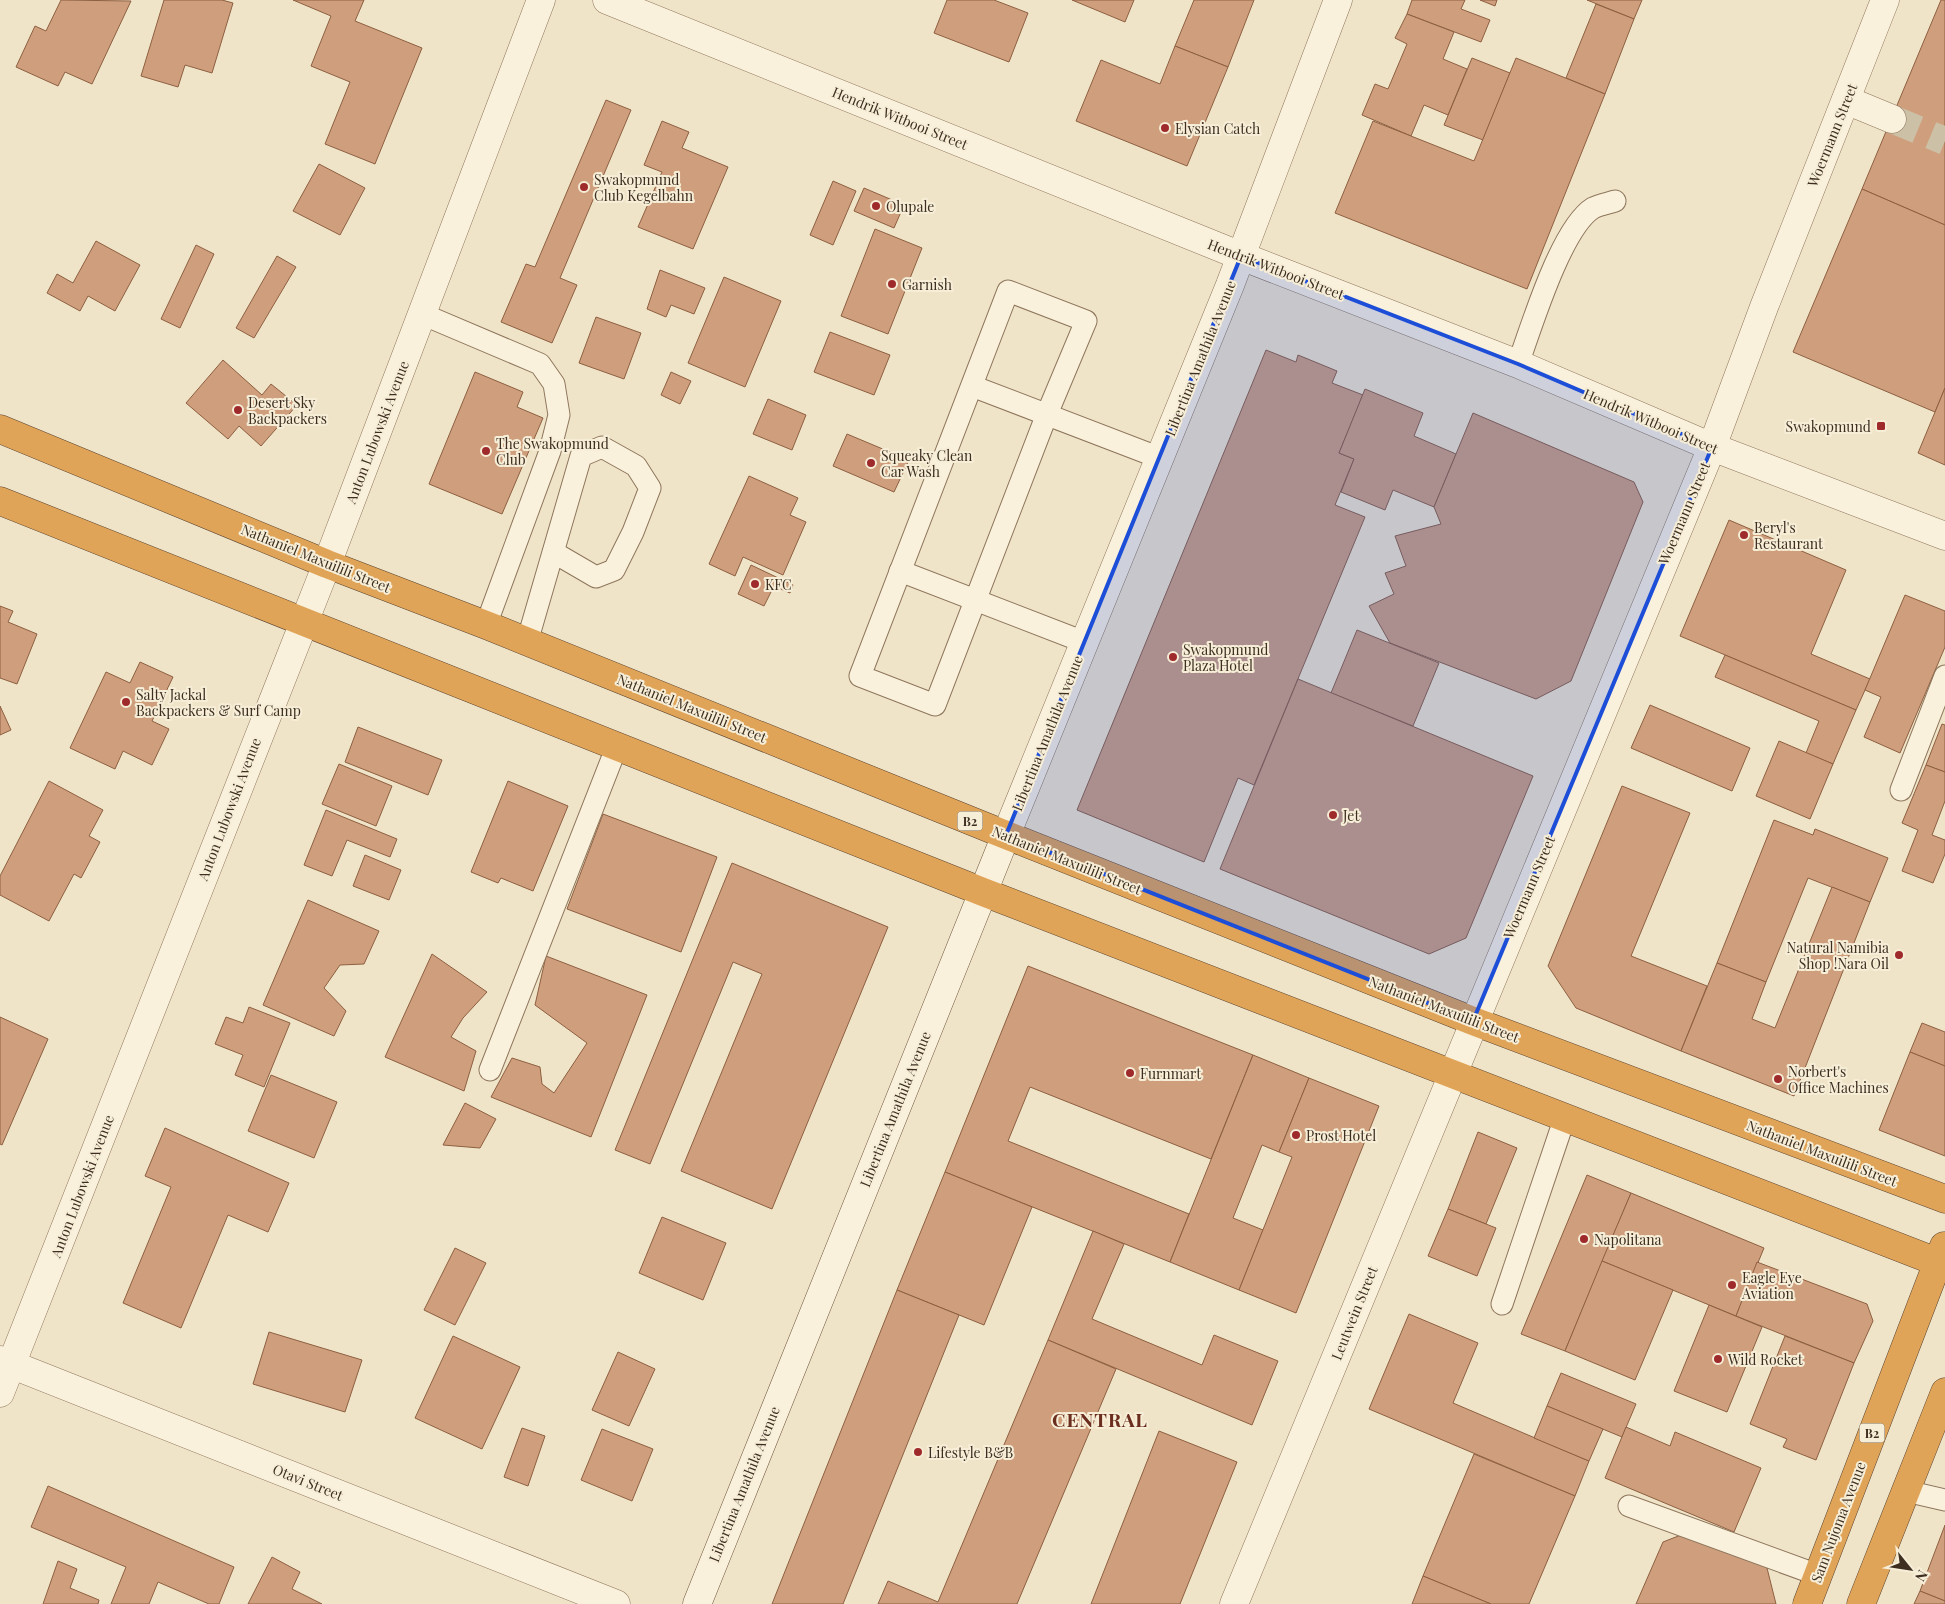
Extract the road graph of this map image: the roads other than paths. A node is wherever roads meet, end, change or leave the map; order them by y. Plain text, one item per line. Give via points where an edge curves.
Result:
1 (541, 0) edge
2 (607, 0) edge
3 (1338, 0) edge
4 (1885, 0) edge
5 (1846, 100) junction
6 (1892, 120) tunnel mouth
7 (1615, 201) dead end
8 (1241, 256) junction
9 (422, 314) junction
10 (1518, 364) junction
11 (972, 386) junction
12 (1047, 414) junction
13 (0, 429) edge
14 (1712, 447) junction
15 (1160, 458) junction
16 (0, 501) edge
17 (1945, 536) edge
18 (553, 552) junction
19 (327, 564) junction
20 (900, 571) junction
21 (975, 600) junction
22 (303, 621) junction
23 (486, 625) junction
24 (527, 642) junction
25 (1084, 642) junction
26 (1945, 676) edge
27 (617, 746) junction
28 (1902, 790) dead end
29 (1006, 835) junction
30 (983, 892) junction
31 (1474, 1021) junction
32 (490, 1070) dead end
33 (1452, 1073) junction
34 (1565, 1117) junction
35 (1945, 1199) edge
36 (1943, 1257) edge
37 (1502, 1304) dead end
38 (6, 1362) edge
39 (1945, 1392) edge
40 (0, 1393) edge
41 (1906, 1491) junction
42 (1945, 1500) edge
43 (1629, 1506) dead end
44 (1818, 1575) junction
45 (616, 1604) edge
46 (696, 1604) edge
47 (1234, 1604) edge
48 (1807, 1604) edge
49 (1861, 1604) edge

1 - 9 street, Anton Lubowski Avenue
2 - 8 street, Hendrik Witbooi Street
3 - 8 street, Libertina Amathila Avenue
4 - 5 street, Woermann Street
5 - 6 street
5 - 14 street, Woermann Street
7 - 10 lane via 1593,208 1574,228 1549,281
8 - 10 street, Hendrik Witbooi Street
8 - 15 street, Libertina Amathila Avenue
9 - 19 street, Anton Lubowski Avenue
9 - 23 lane via 540,364 554,384 559,415 550,451
10 - 14 street, Hendrik Witbooi Street
11 - 12 lane
11 - 12 lane via 1008,291 1017,294 1086,321
11 - 20 lane
12 - 15 lane
12 - 21 lane
13 - 19 highway, Nathaniel Maxuilili Street / B2
14 - 17 street, Hendrik Witbooi Street
14 - 31 street, Woermann Street
15 - 25 street, Libertina Amathila Avenue
16 - 22 highway, B2
18 - 18 lane via 580,456 602,447 636,466 650,488 614,570 596,577
18 - 24 lane
19 - 22 street, Anton Lubowski Avenue
19 - 23 highway, Nathaniel Maxuilili Street / B2
20 - 21 lane
20 - 21 lane via 860,676 935,705
21 - 25 lane
22 - 27 highway, B2
22 - 38 street, Anton Lubowski Avenue
23 - 24 highway, Nathaniel Maxuilili Street / B2
24 - 29 highway, Nathaniel Maxuilili Street / B2
25 - 29 street, Libertina Amathila Avenue
26 - 28 lane
27 - 30 highway, B2
27 - 32 lane
29 - 30 street, Libertina Amathila Avenue
29 - 31 highway, Nathaniel Maxuilili Street / B2
30 - 33 highway, B2
30 - 46 street, Libertina Amathila Avenue
31 - 33 street, Leutwein Street
31 - 35 highway, Nathaniel Maxuilili Street / B2
33 - 34 highway, B2
33 - 47 street, Leutwein Street
34 - 36 highway, B2
34 - 37 lane
36 - 44 highway, Sam Nujoma Avenue / B2
38 - 40 street, Anton Lubowski Avenue
38 - 45 street, Otavi Street
39 - 41 highway
41 - 42 lane
41 - 49 highway
43 - 44 lane
44 - 48 highway, Sam Nujoma Avenue / B2

